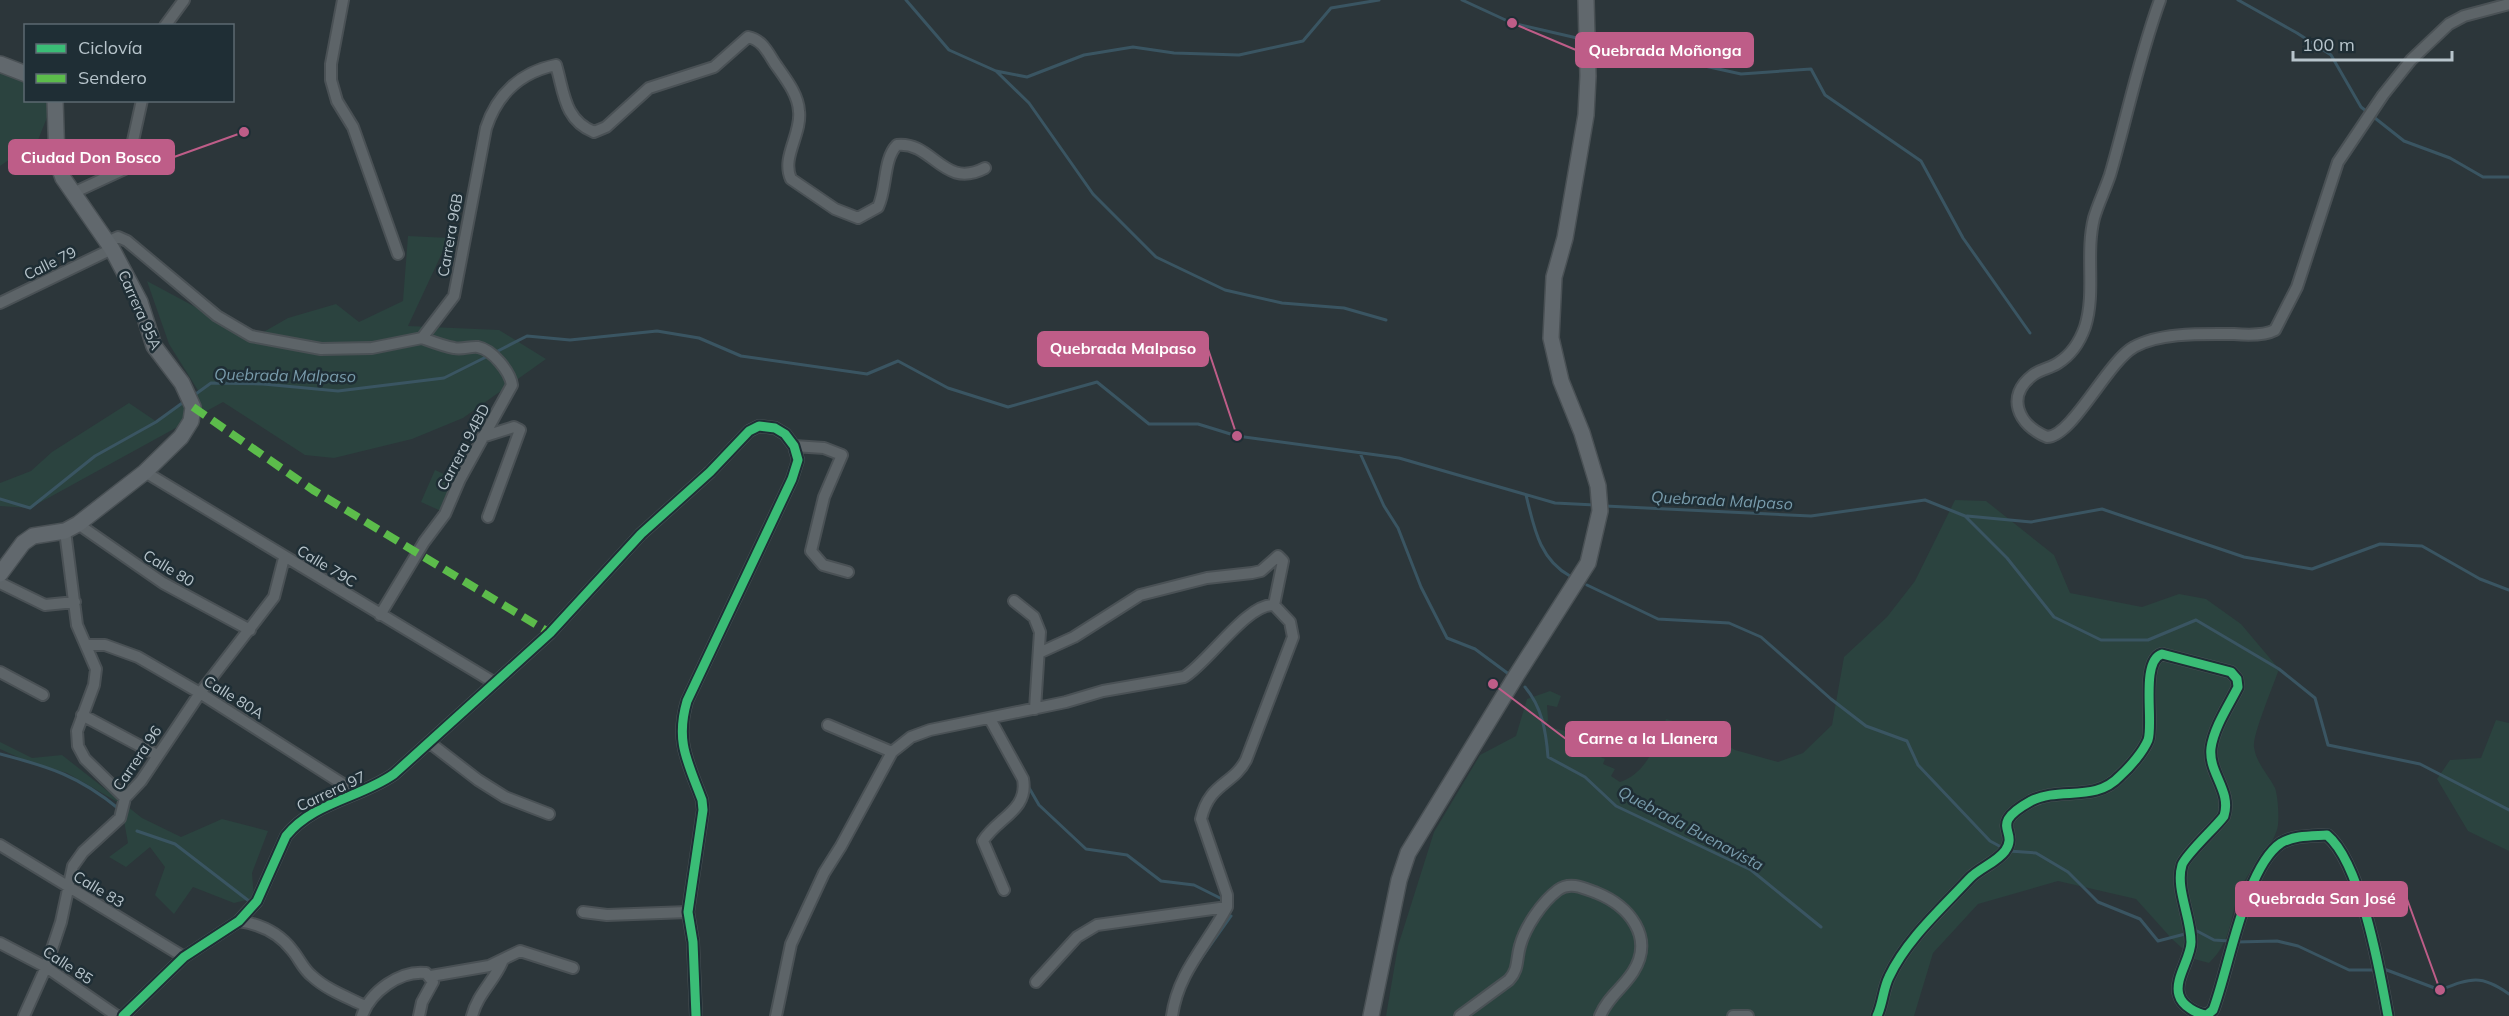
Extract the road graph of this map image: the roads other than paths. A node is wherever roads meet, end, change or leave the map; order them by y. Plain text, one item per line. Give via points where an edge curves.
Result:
1 (184, 0) edge
2 (343, 0) edge
3 (1586, 0) edge
4 (2160, 0) edge
5 (2509, 4) edge
6 (166, 24) edge
7 (0, 64) edge
8 (24, 73) edge
9 (55, 102) edge
10 (142, 102) edge
11 (985, 168) dead end
12 (73, 192) junction
13 (110, 245) junction
14 (398, 254) dead end
15 (0, 303) edge
16 (422, 338) junction
17 (482, 437) junction
18 (794, 446) junction
19 (145, 472) junction
20 (488, 517) dead end
21 (71, 528) junction
22 (284, 558) junction
23 (848, 572) dead end
24 (0, 574) edge
25 (0, 583) edge
26 (1014, 601) dead end
27 (75, 602) junction
28 (1274, 605) junction
29 (380, 615) junction
30 (250, 630) junction
31 (87, 645) junction
32 (1041, 652) junction
33 (0, 672) edge
34 (495, 683) junction
35 (200, 693) junction
36 (43, 695) dead end
37 (1035, 709) junction
38 (82, 716) junction
39 (990, 718) junction
40 (828, 725) dead end
41 (430, 743) junction
42 (892, 752) junction
43 (157, 755) junction
44 (357, 793) junction
45 (125, 798) junction
46 (549, 814) dead end
47 (0, 845) edge
48 (69, 888) junction
49 (1004, 890) dead end
50 (1227, 907) junction
51 (583, 912) dead end
52 (688, 912) junction
53 (240, 921) junction
54 (0, 943) edge
55 (183, 957) junction
56 (501, 962) junction
57 (46, 967) junction
58 (573, 968) dead end
59 (431, 976) junction
60 (1036, 982) dead end
61 (363, 1011) edge
62 (24, 1016) edge
63 (117, 1016) edge
64 (123, 1016) edge
65 (419, 1016) edge
66 (472, 1016) edge
67 (696, 1016) edge
68 (776, 1016) edge
69 (1172, 1016) edge
70 (1371, 1016) edge
71 (1460, 1016) edge
72 (1600, 1016) edge
73 (1733, 1016) edge
74 (1748, 1016) edge
75 (1877, 1016) edge
76 (2388, 1016) edge

1 - 6 street
2 - 14 street via 331,80 337,101 353,127
3 - 70 main road via 1586,115 1565,238 1554,277 1551,338 1590,458 1599,505 1588,564 1408,853 1399,879
4 - 5 street via 2094,218 2088,251 2090,294 2085,326 2076,345 2059,363 2024,384 2018,401 2018,411 2026,425 2047,437 2057,435 2123,356 2143,342 2275,330 2297,287 2338,162 2383,95 2411,60 2449,24
7 - 8 main road
9 - 12 main road, Carrera 95A via 57,161
10 - 12 street via 127,168
11 - 16 street, Carrera 96B via 963,175 915,147 897,145 890,156 878,207 858,218 835,209 791,179 787,165 799,123 796,96 755,39 743,40 714,67 649,88 606,127 594,132 581,127 569,111 556,65 533,71 501,97 492,110 481,148 454,296
12 - 13 main road, Carrera 95A
13 - 15 street, Calle 79
13 - 16 street via 118,237 127,241 218,316 251,336 321,349 372,348
13 - 19 main road, Carrera 95A via 140,302 154,346 190,400 191,421 181,437
16 - 17 street, Carrera 94BD via 457,349 479,347 494,355 511,380 508,393
17 - 20 street via 514,427 520,430
17 - 29 street, Carrera 94BD via 445,514
18 - 23 street via 824,448 842,455 824,497 810,551 823,565
18 - 34 street, Carrera 97 via 775,428 759,426 749,431 641,534 550,633
18 - 52 street via 798,460 792,479 687,701 682,720 681,741 703,810
19 - 21 main road, Carrera 95A
19 - 22 street, Calle 79C
21 - 24 main road, Carrera 95A via 33,536
21 - 27 street
21 - 30 street, Calle 80
22 - 29 street, Calle 79C
22 - 30 street, Carrera 96 via 274,597
25 - 27 street via 45,605
26 - 32 street via 1039,625
27 - 31 street via 77,625
28 - 32 street via 1283,561 1278,556 1261,571 1207,578 1140,595 1074,637
28 - 37 street via 1263,607 1248,618 1184,677 1103,691
28 - 50 street via 1290,622 1293,637 1246,760 1214,792 1201,819 1227,895
29 - 34 street, Calle 79C
30 - 35 street, Carrera 96
31 - 35 street, Calle 80A via 105,645 138,657
31 - 38 street via 96,677
32 - 37 street
33 - 36 street
34 - 41 street, Carrera 97
35 - 43 street, Carrera 96
35 - 44 street, Calle 80A
37 - 39 street
38 - 43 street
38 - 45 street via 77,731 81,753
39 - 42 street via 930,730
39 - 49 street via 1025,789 1017,807 983,841
40 - 42 street
41 - 44 street, Carrera 97 via 377,786
41 - 46 street via 506,797
42 - 68 street via 824,873 791,944
43 - 45 street, Carrera 96
44 - 53 street, Carrera 97 via 306,816 293,827 256,901
45 - 48 street, Carrera 96 via 120,818 73,866
47 - 48 street, Calle 83
48 - 55 street, Calle 83
48 - 57 street, Carrera 96
50 - 60 street via 1096,925 1077,937
50 - 69 street via 1184,974
51 - 52 street
52 - 67 street
53 - 55 street, Carrera 97
53 - 61 street via 269,931 292,949 318,982
54 - 57 street, Calle 85
55 - 64 street, Carrera 97
56 - 58 street via 515,952 528,951
56 - 59 street
56 - 66 street
57 - 62 street, Carrera 96
57 - 63 street, Calle 85
59 - 61 street via 416,972 404,975 378,992
59 - 65 street via 431,988
71 - 72 street via 1515,973 1518,950 1528,927 1560,888 1572,885 1614,900 1626,909 1640,941 1634,971 1611,995
73 - 74 street
75 - 76 street via 1888,979 1907,950 1976,871 2005,850 2008,816 2034,800 2108,787 2140,752 2148,740 2148,698 2154,664 2162,654 2231,672 2238,687 2211,748 2228,806 2182,865 2180,884 2191,944 2178,989 2180,998 2199,1014 2207,1015 2213,1010 2252,887 2264,864 2283,842 2327,835 2345,857 2374,938

